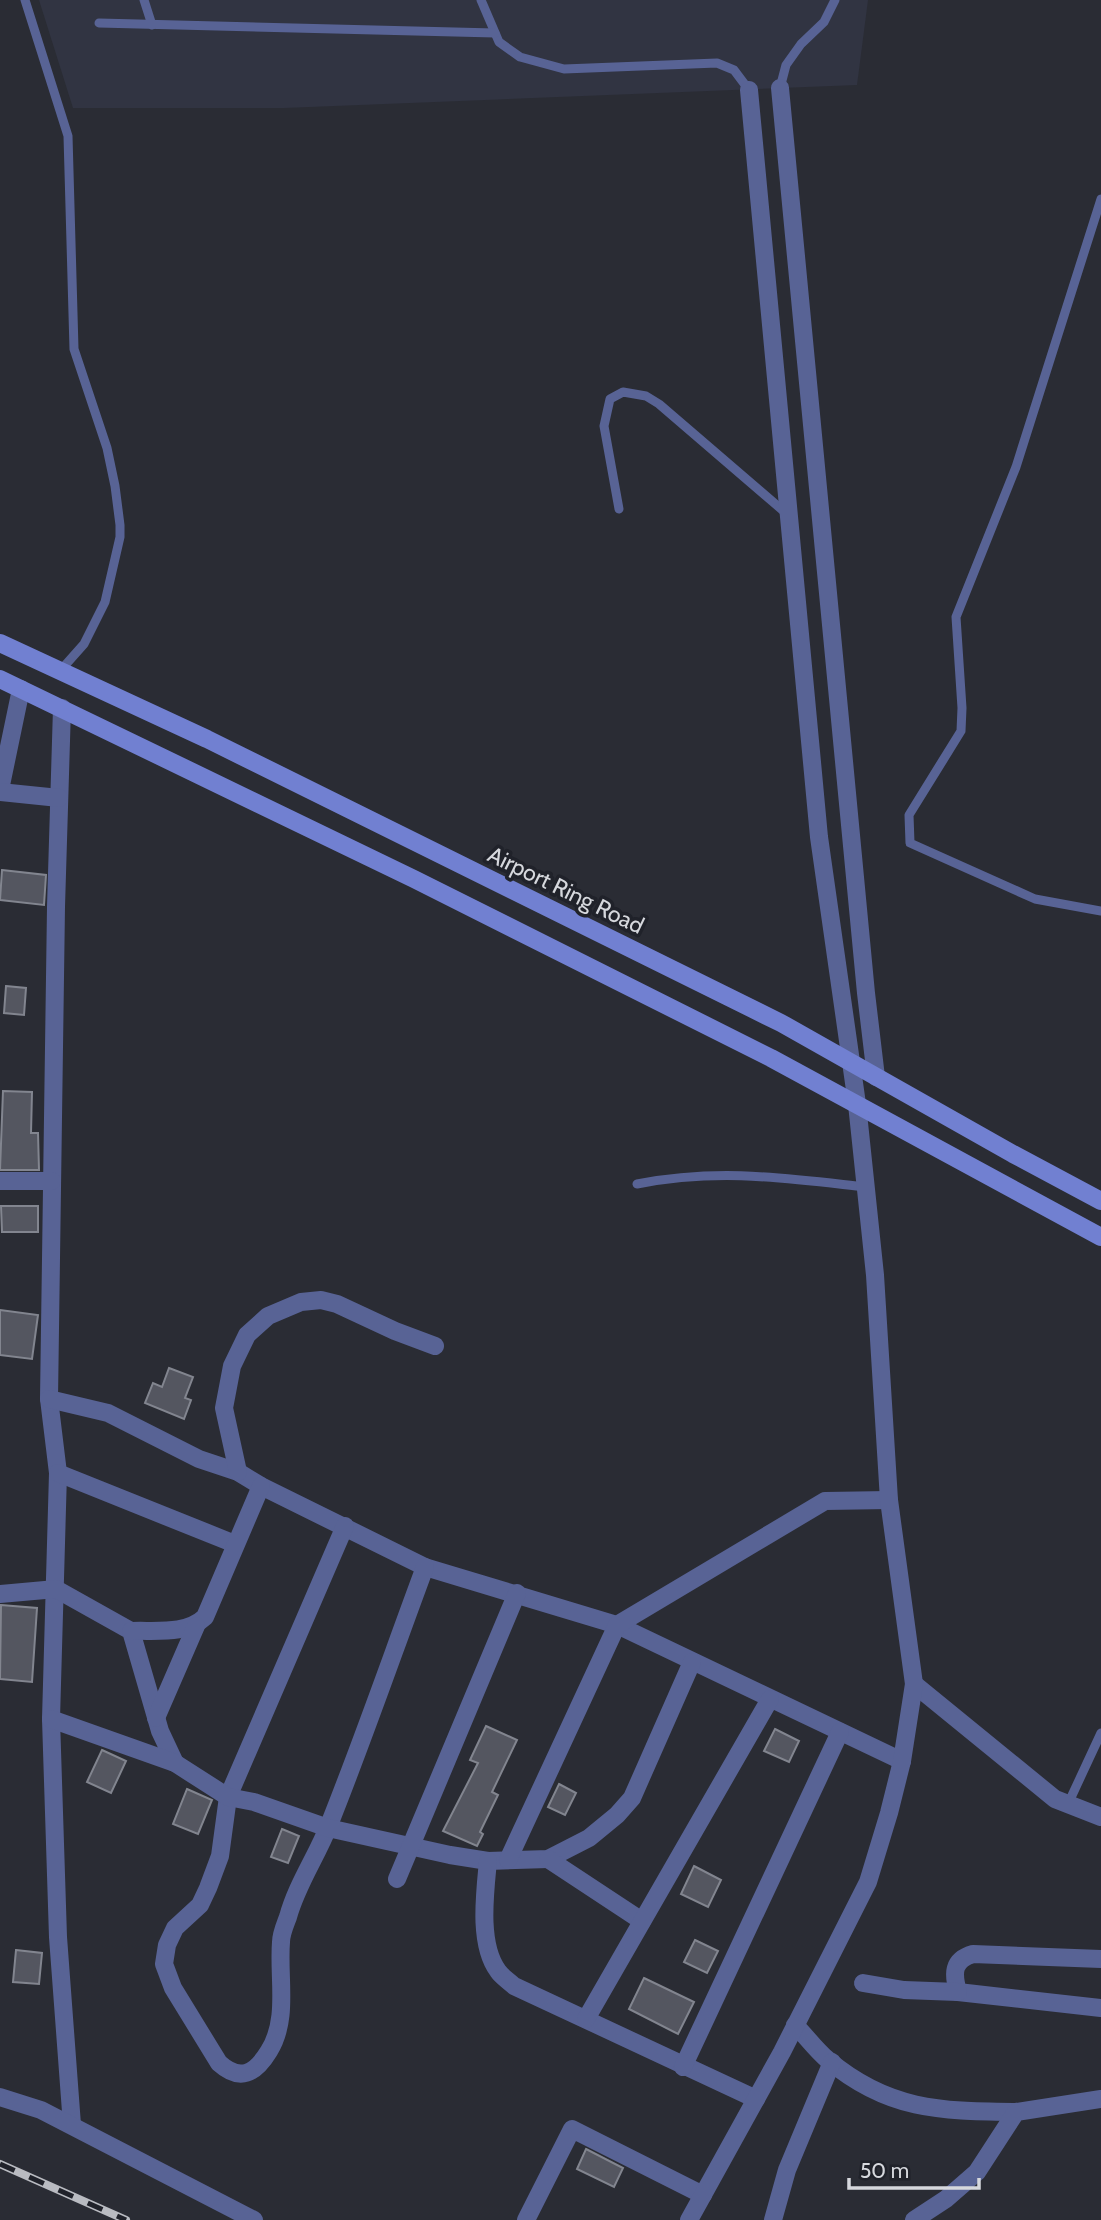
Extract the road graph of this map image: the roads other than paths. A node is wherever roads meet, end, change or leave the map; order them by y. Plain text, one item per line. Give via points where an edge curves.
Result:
1 (25, 0) edge
2 (144, 0) edge
3 (481, 0) edge
4 (835, 0) edge
5 (99, 23) dead end
6 (152, 25) junction
7 (495, 33) junction
8 (780, 88) joint
9 (749, 90) joint
10 (1101, 199) edge
11 (619, 509) dead end
12 (788, 516) junction
13 (0, 643) edge
14 (60, 671) junction
15 (0, 679) edge
16 (21, 689) junction
17 (62, 708) junction
18 (0, 791) edge
19 (59, 798) junction
20 (1101, 911) edge
21 (849, 1061) junction
22 (876, 1077) junction
23 (857, 1104) junction
24 (0, 1181) edge
25 (52, 1181) junction
26 (637, 1184) dead end
27 (866, 1187) junction
28 (1101, 1201) edge
29 (1101, 1237) edge
30 (435, 1346) dead end
31 (49, 1399) junction
32 (238, 1472) junction
33 (58, 1473) junction
34 (261, 1486) junction
35 (889, 1500) junction
36 (345, 1526) junction
37 (235, 1544) junction
38 (425, 1567) junction
39 (56, 1589) junction
40 (517, 1593) junction
41 (0, 1594) edge
42 (617, 1625) junction
43 (195, 1626) junction
44 (131, 1631) junction
45 (692, 1662) junction
46 (915, 1684) junction
47 (769, 1699) junction
48 (156, 1718) junction
49 (51, 1719) junction
50 (840, 1732) junction
51 (1101, 1732) edge
52 (902, 1760) junction
53 (175, 1763) junction
54 (228, 1797) junction
55 (1068, 1804) junction
56 (1101, 1817) edge
57 (328, 1828) junction
58 (410, 1846) junction
59 (548, 1859) junction
60 (508, 1860) junction
61 (488, 1861) junction
62 (397, 1879) dead end
63 (642, 1921) junction
64 (1101, 1959) edge
65 (863, 1983) dead end
66 (958, 1992) junction
67 (1101, 2008) edge
68 (586, 2019) junction
69 (795, 2025) junction
70 (832, 2062) junction
71 (683, 2067) junction
72 (0, 2097) edge
73 (756, 2099) junction
74 (1101, 2099) edge
75 (1016, 2112) junction
76 (72, 2125) junction
77 (703, 2195) junction
78 (254, 2220) edge
79 (526, 2220) edge
80 (689, 2220) edge
81 (773, 2220) edge
82 (914, 2220) edge

1 - 14 lane via 68,136 74,349 107,448 120,525 105,602 84,643
2 - 6 lane
3 - 7 lane
4 - 8 lane via 824,22 786,65
5 - 6 lane
6 - 7 lane
7 - 9 lane via 499,42 520,57 564,69 717,63 734,70
8 - 22 street
9 - 12 street
10 - 20 lane via 1016,467 956,617 961,731 909,815 910,843 1035,899
11 - 12 lane via 604,426 610,399 624,391 659,404
12 - 21 street via 818,837
13 - 14 main road, Airport Ring Road
14 - 21 main road, Airport Ring Road via 207,739
15 - 16 main road
16 - 17 main road
16 - 18 street
17 - 19 street
17 - 23 main road via 414,878
18 - 19 street
19 - 25 street
21 - 22 main road, Airport Ring Road
21 - 23 street
22 - 28 main road, Airport Ring Road
23 - 27 street
23 - 29 main road
24 - 25 street
25 - 31 street
26 - 27 lane via 722,1174
27 - 35 street
30 - 32 street via 321,1300 301,1302 268,1316 247,1335 232,1366 224,1408
31 - 32 street via 108,1413 199,1459
31 - 33 street
32 - 34 street
33 - 37 street
33 - 39 street
34 - 36 street
34 - 37 street
35 - 42 street via 825,1501
35 - 46 street
36 - 38 street
36 - 54 street
37 - 43 street via 215,1598
38 - 40 street
38 - 57 street
39 - 41 street
39 - 44 street
39 - 49 street
40 - 42 street
40 - 58 street
42 - 45 street
42 - 60 street
43 - 44 street
43 - 48 street
44 - 48 street
45 - 47 street
45 - 59 street via 632,1798 589,1838
46 - 52 street
46 - 55 street via 1055,1799
47 - 50 street
47 - 63 street
48 - 53 street
49 - 53 street
49 - 76 street via 58,1937
50 - 52 street
50 - 71 street
51 - 55 lane
52 - 69 street via 868,1882
53 - 54 street
54 - 57 street via 254,1801
54 - 57 street via 220,1856 208,1888 200,1905 175,1928 164,1964 173,1988 219,2063 235,2074 253,2070 271,2049 282,1996 281,1940 303,1877
55 - 56 street
57 - 58 street
58 - 61 street
58 - 62 street
59 - 60 street
59 - 63 street
60 - 61 street
61 - 68 street via 485,1932 498,1972 514,1986
63 - 68 street
64 - 66 street via 973,1954 956,1965
65 - 66 street
66 - 67 street
68 - 71 street
69 - 70 street
69 - 73 street
70 - 75 street via 883,2096 921,2107
70 - 81 street via 787,2171
71 - 73 street
72 - 76 street
73 - 77 street
74 - 75 street
75 - 82 street via 977,2172
76 - 78 street
77 - 79 street via 572,2129
77 - 80 street

